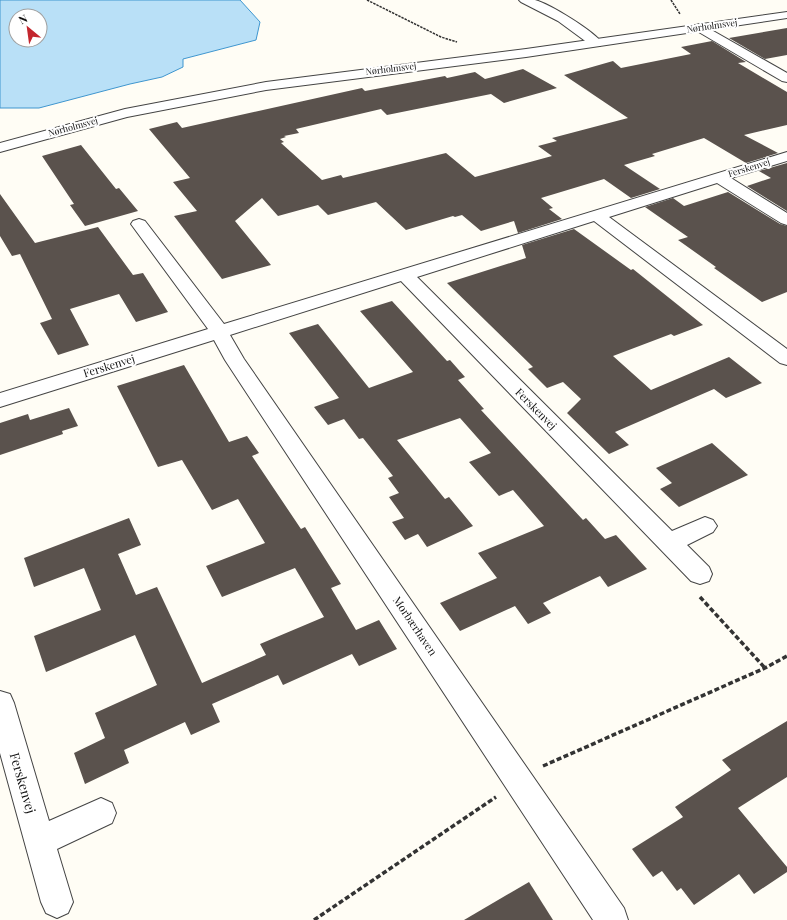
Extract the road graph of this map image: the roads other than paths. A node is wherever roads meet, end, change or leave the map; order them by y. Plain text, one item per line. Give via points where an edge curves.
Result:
1 (525, 0) edge
2 (787, 15) edge
3 (701, 28) junction
4 (596, 43) junction
5 (787, 78) edge
6 (0, 148) edge
7 (787, 156) edge
8 (718, 177) junction
9 (596, 216) junction
10 (785, 217) edge
11 (139, 224) dead end
12 (404, 274) junction
13 (219, 332) junction
14 (787, 358) edge
15 (0, 400) edge
16 (705, 526) dead end
17 (669, 543) junction
18 (700, 574) road end
19 (0, 703) edge
20 (101, 814) dead end
21 (40, 841) junction
22 (57, 902) dead end
23 (612, 920) edge

1 - 4 street via 555,14
2 - 3 street, Nørholmsvej
3 - 4 street, Nørholmsvej
3 - 5 street
4 - 6 street, Nørholmsvej via 266,86 125,113
7 - 8 street, Ferskenvej
8 - 9 street, Ferskenvej
8 - 10 street
9 - 12 street, Ferskenvej
9 - 14 street
11 - 13 street
12 - 13 street, Ferskenvej
12 - 17 street, Ferskenvej
13 - 15 street, Ferskenvej
13 - 23 street, Morbærhaven
16 - 17 street
17 - 18 street, Ferskenvej
19 - 21 street, Ferskenvej
20 - 21 street
21 - 22 street, Ferskenvej

